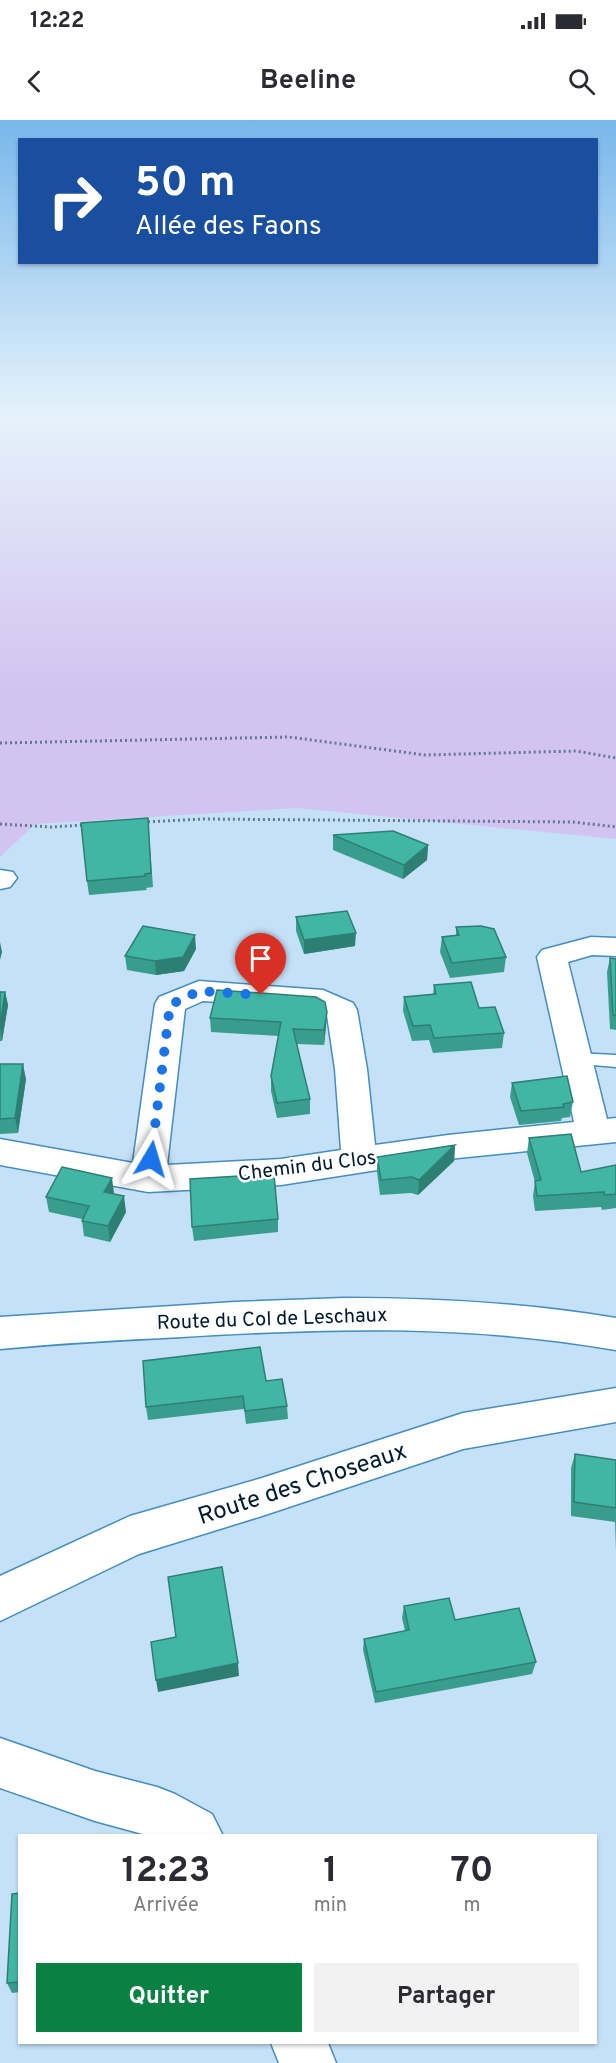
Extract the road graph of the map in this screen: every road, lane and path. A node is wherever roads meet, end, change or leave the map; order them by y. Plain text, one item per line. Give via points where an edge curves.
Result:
1 (0, 743) edge
2 (616, 758) edge
3 (133, 823) edge
4 (0, 824) edge
5 (86, 825) edge
6 (616, 827) edge
7 (616, 947) edge
8 (575, 1059) junction
9 (616, 1060) edge
10 (605, 1131) edge
11 (0, 1152) edge
12 (359, 1158) junction
13 (148, 1179) junction
14 (0, 1333) edge
15 (616, 1334) edge
16 (616, 1405) edge
17 (0, 1599) edge
18 (0, 1763) edge
19 (195, 1834) edge
20 (299, 2044) edge
21 (308, 2063) edge

1 - 2 path via 289,738 425,755 576,751
3 - 6 path via 203,819 573,822
4 - 5 path
7 - 8 street via 591,946 552,957
8 - 9 lane
8 - 10 street
10 - 12 street, Chemin du Clos
11 - 13 street, Chemin du Clos
12 - 13 street, Chemin du Clos via 281,1172
12 - 13 street via 342,1011 323,1000 199,991 170,1005
14 - 15 street, Route du Col de Leschaux via 361,1312 543,1323
16 - 17 street, Route des Choseaux via 463,1431 130,1536
18 - 19 street via 95,1796 157,1812
20 - 21 street

